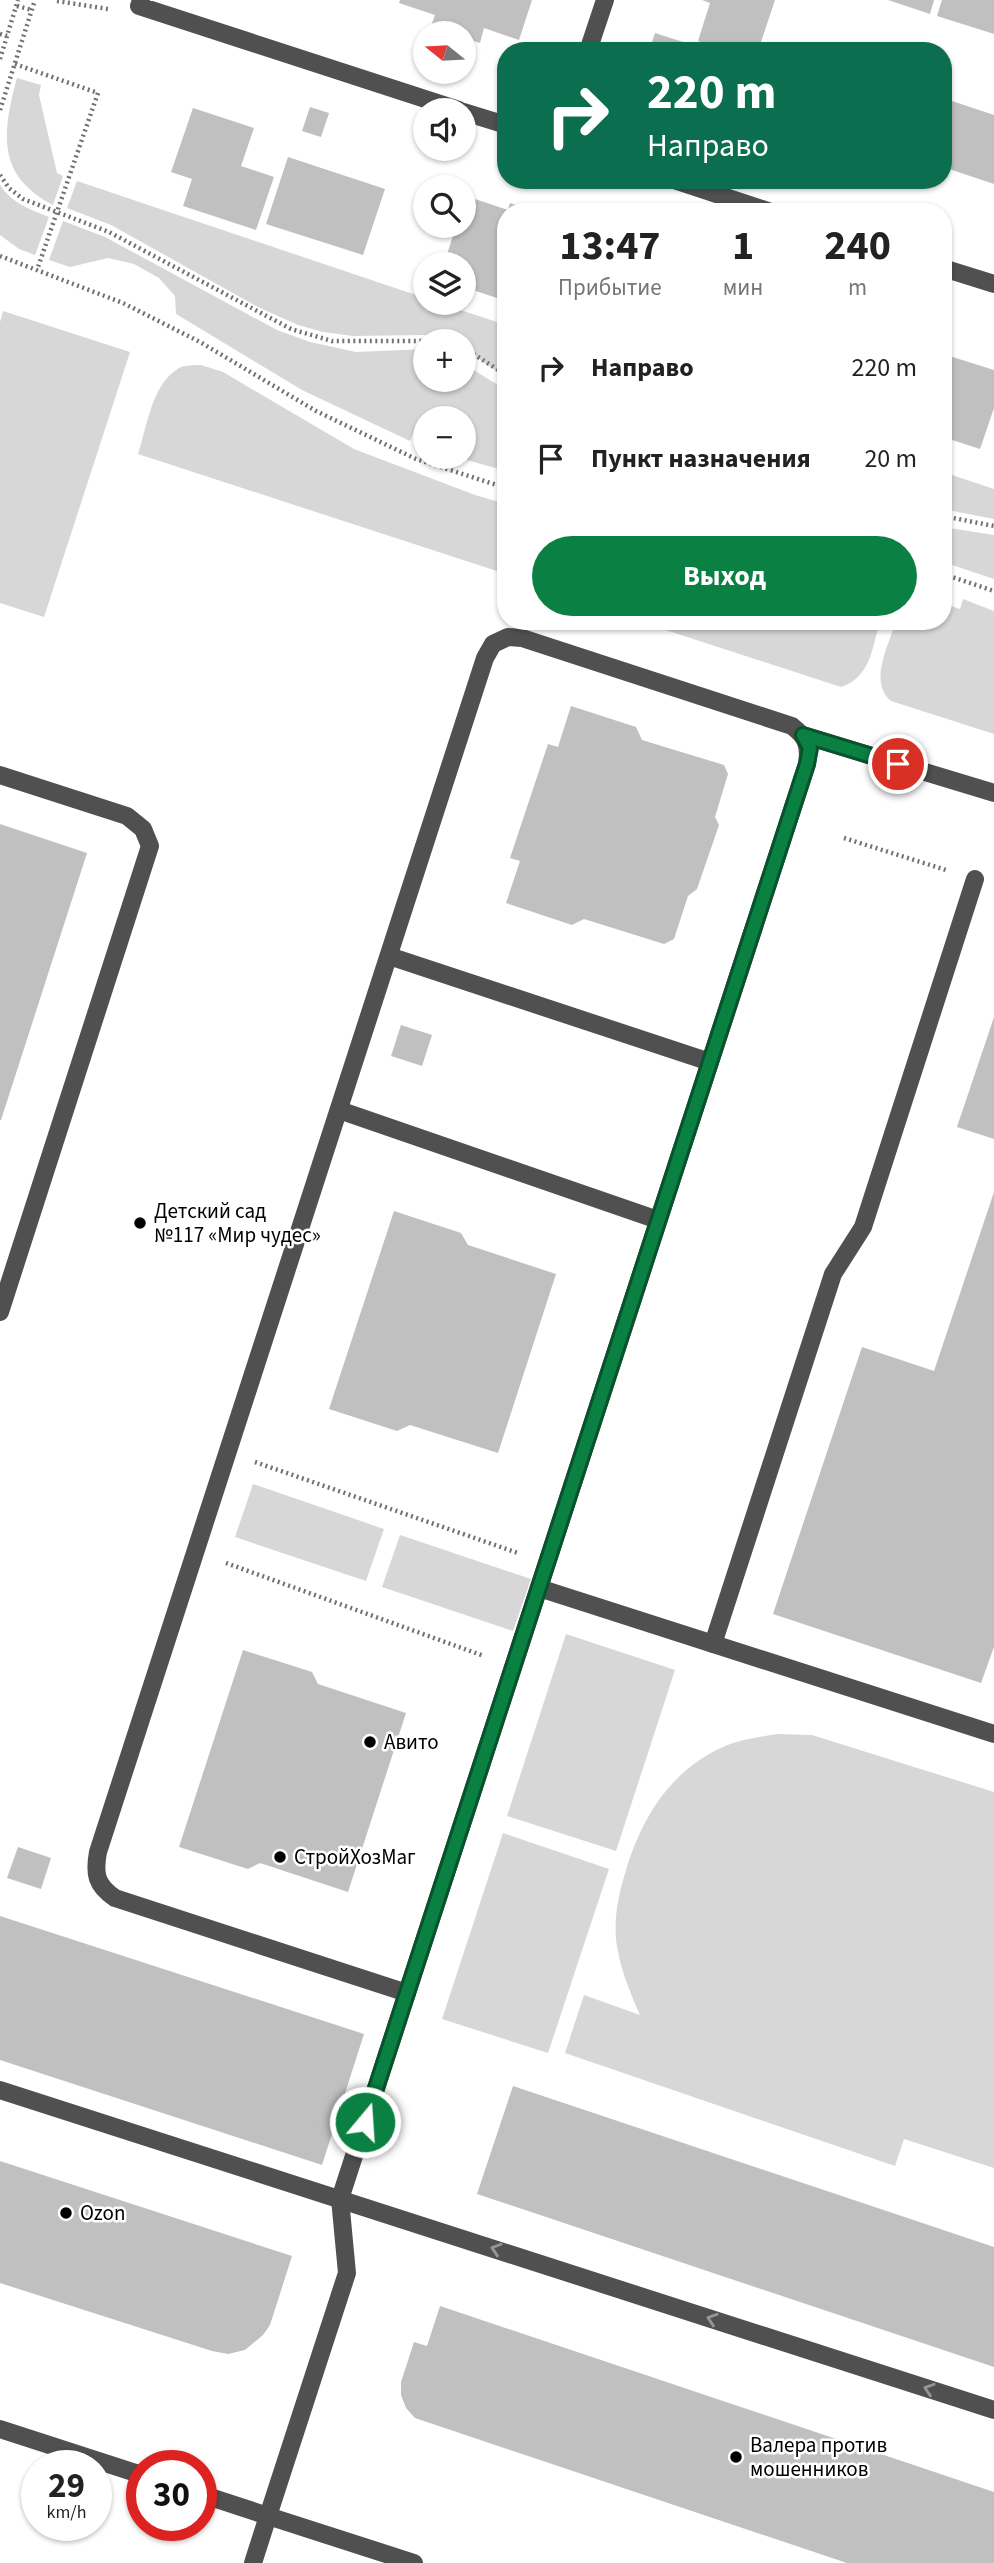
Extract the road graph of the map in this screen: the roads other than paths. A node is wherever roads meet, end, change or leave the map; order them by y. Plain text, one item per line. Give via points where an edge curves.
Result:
1 (605, 0) edge
2 (140, 3) edge
3 (591, 42) edge
4 (422, 98) edge
5 (476, 116) edge
6 (497, 122) edge
7 (701, 189) edge
8 (744, 203) edge
9 (952, 271) edge
10 (994, 284) edge
11 (803, 735) junction
12 (0, 775) edge
13 (994, 793) edge
14 (975, 879) road end
15 (389, 956) junction
16 (710, 1062) junction
17 (339, 1110) junction
18 (658, 1220) junction
19 (0, 1312) edge
20 (539, 1588) junction
21 (713, 1644) junction
22 (994, 1734) edge
23 (407, 1993) junction
24 (0, 2090) edge
25 (340, 2199) junction
26 (994, 2410) edge
27 (0, 2429) edge
28 (126, 2470) edge
29 (217, 2499) edge
30 (268, 2516) junction
31 (253, 2563) edge
32 (414, 2563) edge

1 - 3 street
2 - 4 street
5 - 6 street
7 - 8 street
9 - 10 street
11 - 13 street
11 - 15 street via 792,726 522,638 508,637 493,644
11 - 16 street via 810,748 807,764
12 - 19 street via 127,816 143,829 150,846
14 - 21 street via 863,1227 833,1274
15 - 16 street
15 - 17 street
16 - 18 street
17 - 18 street
17 - 23 street via 97,1852 94,1873 102,1889 115,1898
18 - 20 street
20 - 21 street
20 - 23 street
21 - 22 street
23 - 25 street
24 - 25 street
26 -> 25 street
25 - 30 street via 347,2273
27 - 28 street
29 - 30 street
30 - 31 street
30 - 32 street

